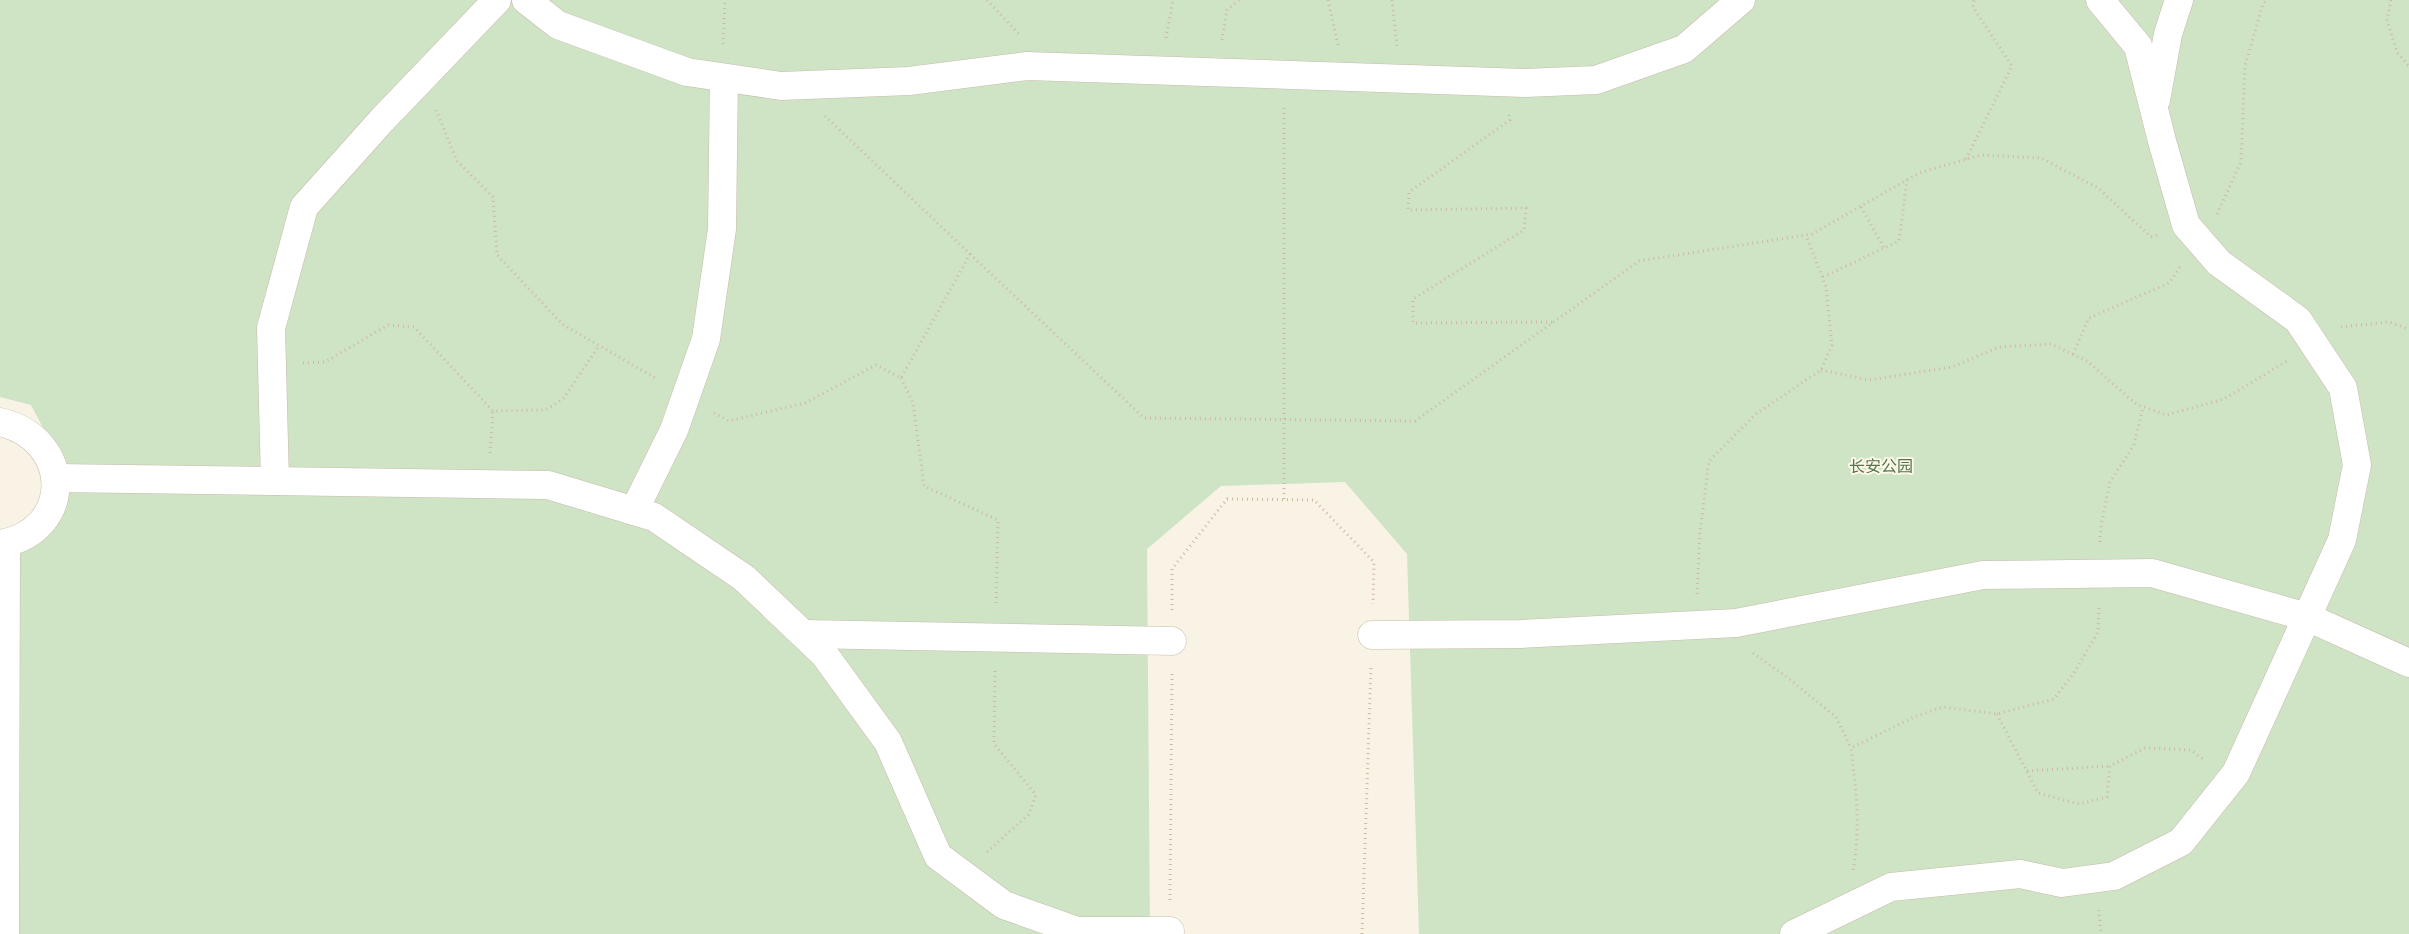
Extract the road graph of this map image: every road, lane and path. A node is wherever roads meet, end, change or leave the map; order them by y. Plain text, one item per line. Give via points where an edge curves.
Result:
1 (497, 0) edge
2 (526, 0) edge
3 (725, 0) edge
4 (1173, 0) edge
5 (1239, 0) edge
6 (1328, 0) edge
7 (1392, 0) edge
8 (1741, 0) edge
9 (1974, 0) edge
10 (2100, 0) edge
11 (2179, 0) edge
12 (2267, 0) edge
13 (2391, 0) edge
14 (2409, 67) edge
15 (1159, 70) junction
16 (1216, 73) junction
17 (1284, 74) junction
18 (1340, 77) junction
19 (724, 78) junction
20 (1399, 79) junction
21 (1505, 82) junction
22 (2154, 111) junction
23 (1966, 159) junction
24 (1907, 180) junction
25 (1861, 207) junction
26 (2193, 232) junction
27 (1806, 235) junction
28 (1884, 248) junction
29 (970, 254) dead end
30 (1823, 278) junction
31 (1554, 322) junction
32 (2409, 329) edge
33 (2314, 344) junction
34 (599, 346) dead end
35 (2073, 354) junction
36 (272, 364) junction
37 (1821, 370) junction
38 (2143, 407) junction
39 (493, 411) junction
40 (1284, 420) junction
41 (0, 422) edge
42 (56, 478) junction
43 (275, 481) junction
44 (487, 484) junction
45 (1284, 500) junction
46 (634, 512) junction
47 (3, 544) edge
48 (2099, 574) junction
49 (2307, 617) junction
50 (1704, 625) junction
51 (804, 634) junction
52 (1372, 636) junction
53 (1172, 641) junction
54 (2409, 664) edge
55 (3, 700) edge
56 (1997, 714) junction
57 (1851, 748) junction
58 (2110, 766) junction
59 (2027, 770) junction
60 (2231, 780) junction
61 (2, 837) edge
62 (1841, 911) junction
63 (1170, 931) joint
64 (5, 934) edge
65 (1362, 934) edge
66 (1794, 934) edge

1 - 36 lane via 304,207 271,328
2 - 19 lane via 558,25 687,72
3 - 19 path
4 - 15 path
5 - 16 path via 1227,10
6 - 18 path via 1337,34
7 - 20 path
8 - 21 lane via 1684,49 1605,77 1596,80
9 - 23 path via 1973,7 2012,66
10 - 22 lane via 2138,46
11 - 22 lane via 2168,34
12 - 26 path via 2246,66 2241,162 2217,214
13 - 14 path via 2386,20 2397,52
15 - 16 lane
15 - 19 lane via 1027,66 909,81 793,86
16 - 17 lane
17 - 18 lane
17 - 40 path
18 - 20 lane
19 - 46 lane via 722,229 706,340 674,430
20 - 21 lane
21 - 31 path via 1510,120 1410,192 1408,210 1526,208 1524,230 1413,299 1413,322
22 - 26 lane
23 - 24 path via 1919,173
23 - 26 path via 1981,155 2041,158 2098,188 2151,237
24 - 25 path
24 - 28 path via 1899,241
25 - 27 path
25 - 28 path
26 - 33 lane via 2219,264 2298,320
26 - 35 path via 2169,283 2089,318
27 - 30 path
27 - 31 path via 1639,261
28 - 30 path
29 - 40 path via 1144,418
30 - 37 path via 1832,345
31 - 40 path via 1415,421
32 - 33 path via 2389,322 2342,326
33 - 38 path via 2224,399 2166,415
33 - 49 lane via 2343,388 2357,465 2342,540
34 - 39 path via 563,399 545,410
35 - 37 path via 2051,344 1999,347 1952,367 1869,380
35 - 38 path via 2087,360
36 - 39 path via 324,362 388,326 414,327
36 - 43 lane
37 - 50 path via 1756,414 1709,460 1700,532
38 - 48 path via 2134,445 2110,482 2100,526
39 - 44 path
40 - 45 path
41 - 42 lane via 21,428 38,440 50,458
42 - 43 lane
42 - 47 lane via 54,499 46,517 33,531
43 - 44 lane
44 - 46 lane via 548,485
45 - 52 path via 1314,500 1374,562
45 - 53 path via 1227,499 1172,569
46 - 51 lane via 654,517 744,578
47 - 55 lane
48 - 49 lane via 2152,574
48 - 50 lane via 1983,575 1736,623
48 - 56 path via 2098,632 2074,673 2054,699
49 - 54 lane
49 - 60 lane
50 - 52 lane via 1521,634
50 - 57 path via 1788,678 1836,717
51 - 53 lane
51 - 63 lane via 824,654 888,742 938,856 1004,905 1077,931
52 - 65 path
53 - 63 path
55 - 61 lane
56 - 57 path via 1944,707 1914,717
56 - 59 path
57 - 62 path via 1858,804 1858,845
58 - 59 path
58 - 59 path via 2107,798 2079,804 2038,793
58 - 60 path via 2145,748 2190,750
60 - 62 lane via 2181,842 2114,876 2062,883 2020,874 1892,887
61 - 64 lane
62 - 66 lane

